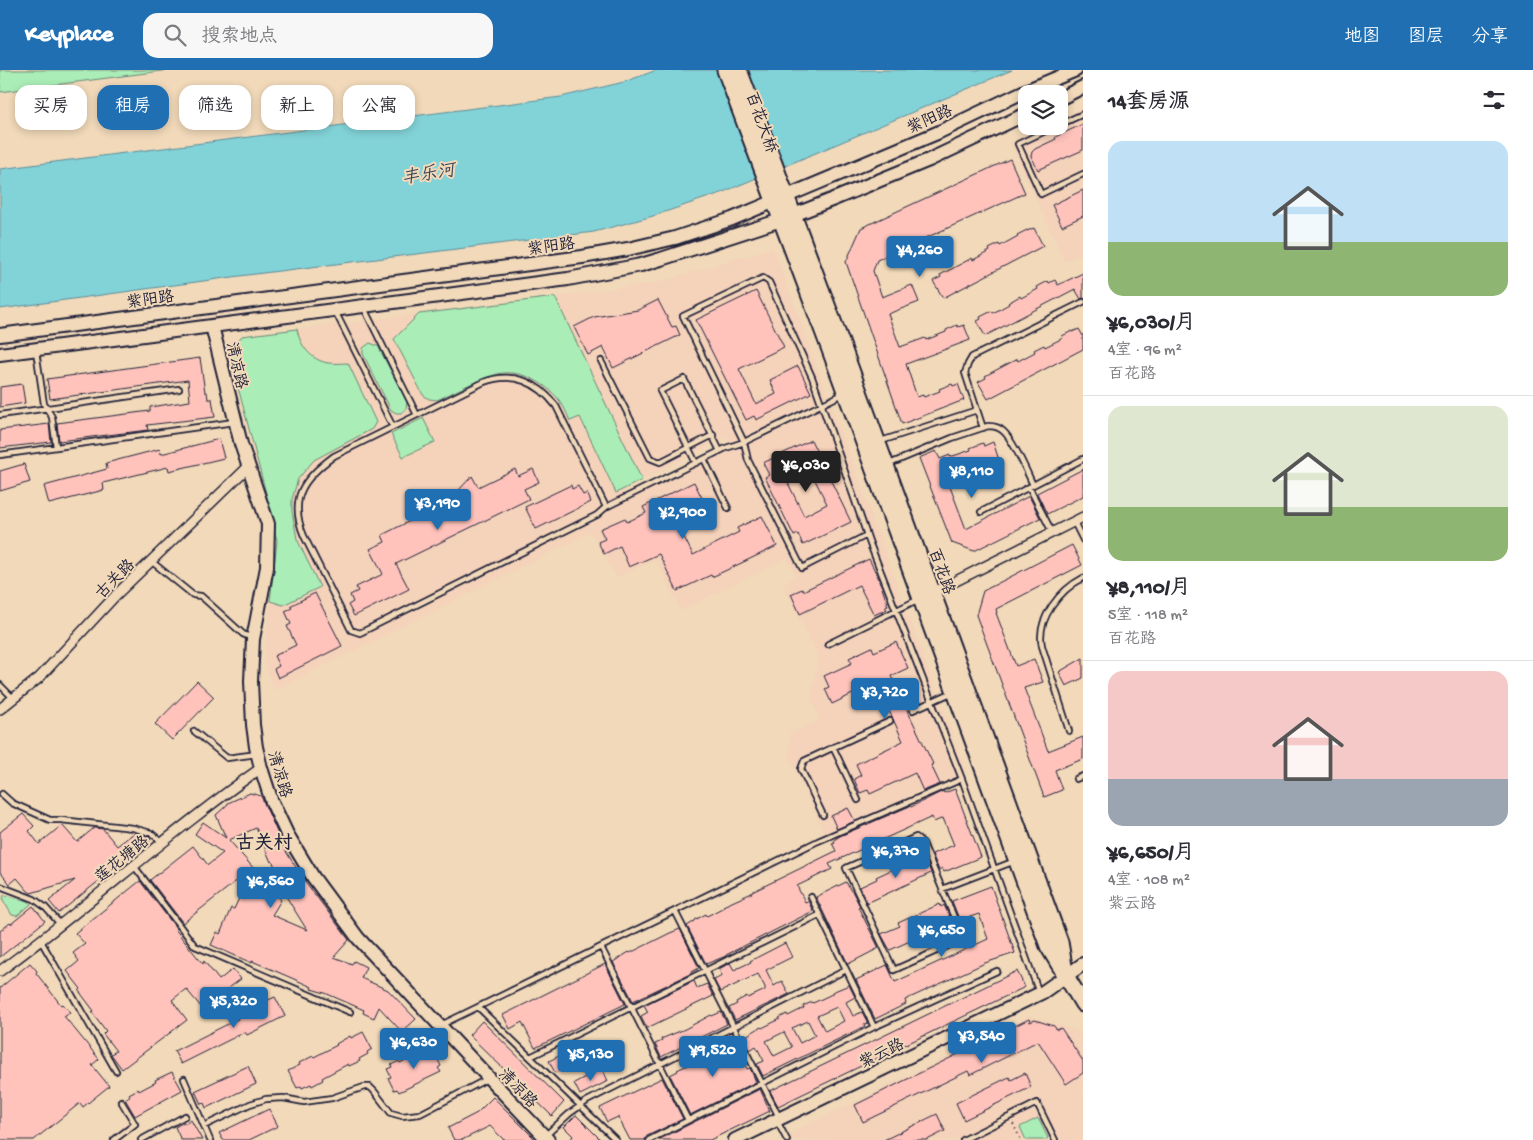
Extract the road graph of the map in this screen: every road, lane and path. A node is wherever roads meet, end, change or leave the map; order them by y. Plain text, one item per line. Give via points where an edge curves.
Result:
1 (725, 70) edge
2 (739, 70) edge
3 (1076, 70) edge
4 (1083, 87) edge
5 (1068, 94) edge
6 (1083, 114) edge
7 (1018, 118) edge
8 (1068, 121) edge
9 (1037, 135) edge
10 (1083, 174) edge
11 (774, 182) junction
12 (780, 199) junction
13 (787, 217) junction
14 (1083, 302) edge
15 (363, 306) junction
16 (334, 310) junction
17 (212, 326) junction
18 (0, 335) edge
19 (36, 350) junction
20 (0, 354) edge
21 (601, 361) dead end
22 (178, 389) dead end
23 (845, 393) junction
24 (822, 404) junction
25 (47, 408) junction
26 (977, 410) junction
27 (0, 415) edge
28 (417, 415) junction
29 (235, 422) junction
30 (393, 427) junction
31 (983, 428) junction
32 (713, 436) junction
33 (744, 442) junction
34 (877, 442) junction
35 (56, 447) junction
36 (688, 448) junction
37 (720, 451) junction
38 (0, 455) edge
39 (704, 459) junction
40 (1083, 459) edge
41 (696, 462) junction
42 (886, 465) junction
43 (248, 466) junction
44 (1031, 486) junction
45 (606, 507) junction
46 (728, 508) dead end
47 (981, 512) dead end
48 (1083, 517) edge
49 (1074, 522) junction
50 (1052, 532) junction
51 (867, 535) junction
52 (1083, 540) edge
53 (151, 561) junction
54 (1083, 578) edge
55 (926, 596) junction
56 (896, 611) junction
57 (253, 639) junction
58 (828, 644) dead end
59 (0, 685) edge
60 (954, 691) junction
61 (13, 698) junction
62 (932, 702) junction
63 (0, 709) edge
64 (912, 710) dead end
65 (890, 721) dead end
66 (1069, 730) dead end
67 (194, 731) dead end
68 (832, 747) junction
69 (258, 754) junction
70 (261, 768) junction
71 (1083, 776) edge
72 (962, 779) junction
73 (1076, 779) dead end
74 (2, 794) dead end
75 (858, 800) dead end
76 (823, 815) dead end
77 (163, 843) junction
78 (1016, 861) junction
79 (134, 866) junction
80 (994, 869) junction
81 (0, 886) edge
82 (942, 889) junction
83 (811, 897) dead end
84 (675, 911) junction
85 (819, 915) junction
86 (61, 925) junction
87 (41, 941) junction
88 (601, 946) junction
89 (1083, 964) edge
90 (846, 970) junction
91 (705, 971) junction
92 (997, 971) dead end
93 (0, 972) edge
94 (1066, 975) junction
95 (1039, 994) junction
96 (1083, 1004) edge
97 (478, 1007) junction
98 (632, 1007) junction
99 (350, 1012) dead end
100 (440, 1026) junction
101 (733, 1027) junction
102 (874, 1027) junction
103 (530, 1057) junction
104 (660, 1064) junction
105 (116, 1071) dead end
106 (488, 1078) junction
107 (184, 1079) dead end
108 (762, 1083) junction
109 (122, 1101) dead end
110 (580, 1106) junction
111 (185, 1116) dead end
112 (1009, 1117) junction
113 (778, 1119) junction
114 (688, 1120) junction
115 (204, 1126) junction
116 (546, 1138) edge
117 (114, 1140) edge
118 (141, 1140) edge
119 (210, 1140) edge
120 (616, 1140) edge
121 (649, 1140) edge
122 (735, 1140) edge
123 (787, 1140) edge
124 (964, 1140) edge
125 (1020, 1140) edge
126 (1055, 1140) edge

1 - 11 main road, 百花大桥
2 - 11 main road, 百花大桥
3 - 12 main road, 紫阳路
4 - 5 main road
6 - 8 lane
7 - 13 main road via 929,160
9 - 10 lane via 1018,144 1041,194
11 - 12 main road, 百花路
12 - 13 main road, 百花路
12 - 18 main road, 紫阳路 via 696,231 605,253
13 - 15 main road via 661,259 605,272
13 - 23 main road, 百花路
13 - 34 main road, 百花路
14 - 26 lane via 972,357 965,373
15 - 16 main road
15 - 28 lane
16 - 17 main road
16 - 30 lane
17 - 19 main road
17 - 29 main road, 清凉路
19 - 20 main road
19 - 25 lane
21 - 36 lane via 650,458 660,462
22 - 25 lane
23 - 24 lane
23 - 55 main road, 百花路
24 - 33 lane
24 - 33 lane via 769,282 763,278 683,316
24 - 51 lane
25 - 27 lane
25 - 35 lane via 52,417
26 - 31 lane
26 - 34 lane
28 - 30 lane
28 - 45 lane via 491,379 512,378 527,382 541,390 556,406
29 - 35 lane
29 - 43 main road, 清凉路
30 - 45 lane via 320,466 307,480 299,502 301,528 351,630 360,633 597,515
31 - 42 lane
31 - 44 lane via 993,426 1007,434
32 - 36 lane
32 - 36 lane via 684,379 660,391
32 - 37 lane
33 - 37 lane
33 - 51 lane via 748,460 802,568
34 - 42 main road, 百花路
35 - 38 lane
36 - 41 lane
37 - 39 lane
39 - 41 lane
39 - 46 lane
40 - 44 lane
41 - 45 lane
42 - 55 main road, 百花路
43 - 53 street, 古关路
43 - 57 main road, 清凉路 via 268,524 265,585
44 - 47 lane
44 - 50 lane
48 - 49 street
49 - 50 street
49 - 52 lane
50 - 55 street
51 - 56 lane
53 - 57 lane
53 - 61 street, 古关路 via 39,678
54 - 66 lane via 1068,588 1054,605 1041,636
55 - 56 lane
55 - 60 main road, 百花路
55 - 94 main road, 百花路 via 1060,942
56 - 58 lane
56 - 62 lane
57 - 69 main road, 清凉路 via 252,703
59 - 61 lane
60 - 62 lane
60 - 78 main road, 百花路
61 - 63 street, 古关路
62 - 64 lane
62 - 72 lane
65 - 68 lane
67 - 69 lane via 226,758
68 - 75 lane
68 - 76 lane via 806,759 801,767
69 - 70 main road, 清凉路
70 - 77 street, 莲花塘路
70 - 100 main road, 清凉路 via 279,818 313,877 358,938
71 - 73 lane
72 - 80 lane
72 - 84 lane via 818,840
74 - 77 lane via 12,803 50,820 133,828 151,833
77 - 79 street, 莲花塘路
78 - 80 lane
78 - 94 main road, 百花路 via 1048,946
79 - 86 street, 莲花塘路
79 - 99 lane via 195,946
80 - 82 lane
80 - 95 lane
81 - 86 lane via 34,899
82 - 82 lane via 923,843 916,837 846,868 894,970 963,939
83 - 85 lane
84 - 88 lane
84 - 91 lane
85 - 90 lane
85 - 91 lane
86 - 87 street, 莲花塘路
87 - 93 street, 莲花塘路
87 - 105 lane
88 - 97 lane
88 - 98 lane
89 - 94 main road, 紫云路
90 - 101 lane
90 - 102 lane
91 - 98 lane
91 - 101 lane
92 - 102 lane
94 - 95 main road, 紫云路
94 - 96 main road, 百花路
95 - 113 main road, 紫云路
97 - 100 lane
97 - 103 lane
98 - 103 lane
98 - 104 lane
100 - 106 main road, 清凉路
101 - 104 lane
101 - 108 lane
102 - 108 lane
103 - 110 lane
104 - 110 lane
104 - 114 lane
106 - 115 lane via 420,1114 402,1116 391,1113 374,1090 364,1087 332,1098 304,1102 266,1099
106 - 116 main road, 清凉路
107 - 115 lane
108 - 113 lane
108 - 114 lane
109 - 117 lane via 135,1124
110 - 116 lane
110 - 120 lane
111 - 118 lane
112 - 124 lane
112 - 125 path
112 - 126 lane via 1037,1103
113 - 122 main road, 紫云路
113 - 123 lane
114 - 121 lane
115 - 119 lane

